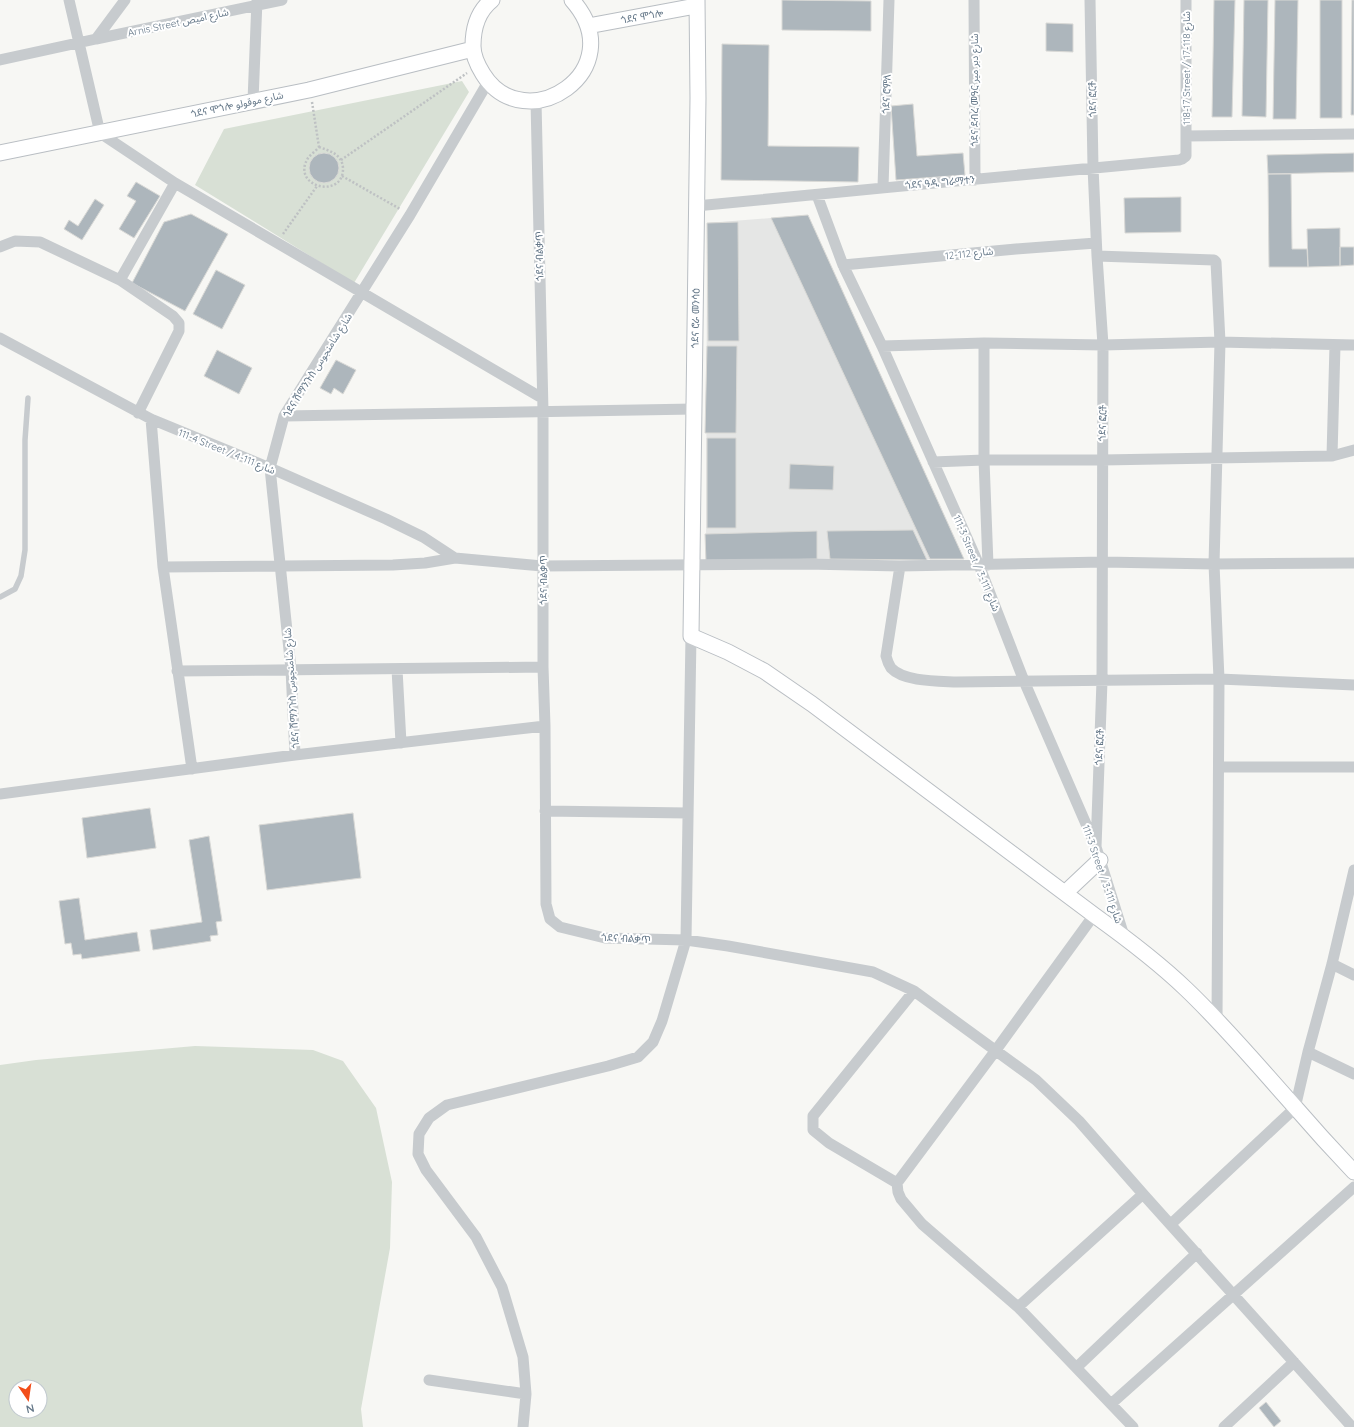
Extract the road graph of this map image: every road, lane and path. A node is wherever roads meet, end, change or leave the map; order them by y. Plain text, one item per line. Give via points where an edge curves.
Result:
1 (69, 0) edge
2 (125, 0) edge
3 (282, 0) edge
4 (492, 0) edge
5 (572, 0) edge
6 (889, 0) edge
7 (974, 0) edge
8 (1090, 0) edge
9 (1186, 0) edge
10 (257, 3) edge
11 (696, 3) edge
12 (588, 26) junction
13 (96, 39) junction
14 (80, 43) junction
15 (473, 49) junction
16 (0, 60) edge
17 (478, 65) junction
18 (488, 82) junction
19 (309, 90) junction
20 (253, 101) junction
21 (536, 101) junction
22 (100, 133) junction
23 (1354, 134) edge
24 (1186, 136) junction
25 (319, 147) junction
26 (0, 153) edge
27 (1184, 158) joint
28 (341, 160) junction
29 (1093, 168) junction
30 (342, 176) junction
31 (975, 180) junction
32 (175, 183) junction
33 (317, 186) junction
34 (882, 187) junction
35 (817, 195) junction
36 (696, 206) junction
37 (410, 215) junction
38 (277, 242) junction
39 (1096, 243) junction
40 (0, 246) edge
41 (1097, 256) junction
42 (843, 265) junction
43 (120, 280) junction
44 (361, 293) junction
45 (0, 338) edge
46 (1220, 342) junction
47 (984, 343) junction
48 (1103, 345) junction
49 (1335, 345) junction
50 (1354, 345) edge
51 (882, 346) junction
52 (28, 398) dead end
53 (542, 398) junction
54 (694, 409) junction
55 (543, 411) junction
56 (138, 413) junction
57 (284, 416) junction
58 (151, 419) junction
59 (1354, 450) edge
60 (1332, 456) junction
61 (1218, 458) junction
62 (984, 460) junction
63 (1102, 460) junction
64 (933, 462) junction
65 (270, 468) junction
66 (455, 558) junction
67 (1103, 562) junction
68 (1354, 563) edge
69 (1214, 564) junction
70 (693, 565) junction
71 (983, 565) junction
72 (280, 566) junction
73 (542, 566) junction
74 (900, 566) junction
75 (163, 567) junction
76 (0, 597) edge
77 (691, 636) junction
78 (543, 667) junction
79 (292, 669) junction
80 (397, 670) junction
81 (177, 671) junction
82 (1219, 680) junction
83 (1024, 681) junction
84 (1102, 681) junction
85 (1354, 685) edge
86 (545, 726) junction
87 (401, 743) junction
88 (296, 755) junction
89 (1219, 767) junction
90 (1354, 767) edge
91 (192, 769) junction
92 (0, 794) edge
93 (545, 811) junction
94 (688, 813) junction
95 (1098, 853) junction
96 (1354, 870) edge
97 (1352, 886) edge
98 (1064, 893) junction
99 (1094, 916) junction
100 (1124, 936) junction
101 (686, 940) junction
102 (1332, 964) junction
103 (1354, 975) edge
104 (914, 991) junction
105 (1217, 1021) junction
106 (996, 1050) junction
107 (1308, 1052) junction
108 (1354, 1074) edge
109 (1295, 1108) junction
110 (1354, 1172) edge
111 (897, 1182) junction
112 (1354, 1187) edge
113 (1143, 1194) junction
114 (1171, 1224) junction
115 (1197, 1254) junction
116 (1234, 1294) junction
117 (1018, 1307) junction
118 (1294, 1362) junction
119 (1077, 1368) junction
120 (429, 1380) dead end
121 (526, 1394) junction
122 (1111, 1404) junction
123 (1351, 1422) edge
124 (523, 1427) edge
125 (1133, 1427) edge
126 (1224, 1427) edge

1 - 14 street
2 - 13 street
3 - 10 street, Arnis Street شارع اميص
4 - 15 main road via 477,20
5 - 12 main road via 581,10
6 - 34 street, ጎደና ሮምለ
7 - 31 street, ጎደና ደብረ መዓር شارع دبر مير
8 - 29 street, ጎደና ፎርቶ
9 - 24 street, 118-17 Street / شارع 118-17
10 - 13 street, Arnis Street شارع اميص
10 - 20 street
11 - 12 main road, ጎደና ሞጎሎ
11 - 36 main road, ጎደና ሮራ መንሳዕ
12 - 21 main road via 591,43 588,60 580,76 568,88 553,97
13 - 14 street, Arnis Street شارع اميص
14 - 16 street, Arnis Street شارع اميص
14 - 22 street
15 - 17 main road
15 - 19 main road, ጎደና ሞጎሎ شارع موقولو
17 - 18 main road
17 - 28 path
18 - 21 main road via 502,93 519,100
18 - 37 street, ጎደና ሽማንጉስ شارع شامنجوس
19 - 20 main road, ጎደና ሞጎሎ شارع موقولو
19 - 25 path
20 - 22 main road, ጎደና ሞጎሎ شارع موقولو
21 - 53 street, ጎደና ብልቃጥ
22 - 26 main road, ጎደና ሞጎሎ شارع موقولو
22 - 32 street
23 - 24 street
24 - 27 street, 118-17 Street / شارع 118-17
25 - 28 path via 335,153
25 - 33 path via 307,159 305,169 308,180
27 - 29 street, ጎደና ዓዲ ግራማተን
28 - 30 path
29 - 31 street, ጎደና ዓዲ ግራማተን
29 - 39 street, ጎደና ፎርቶ
30 - 33 path via 329,187
30 - 37 path
31 - 34 street, ጎደና ዓዲ ግራማተን
32 - 38 street
32 - 43 street
33 - 38 path
34 - 35 street, ጎደና ዓዲ ግራማተን
35 - 36 street, ጎደና ዓዲ ግራማተን
35 - 42 street, 111-3 Street / شارع 111-3
36 - 54 main road, ጎደና ሮራ መንሳዕ
37 - 44 street, ጎደና ሽማንጉስ شارع شامنجوس
38 - 44 street
39 - 41 street, ጎደና ፎርቶ
39 - 42 street, شارع 112-12
40 - 43 street via 14,241 40,242
41 - 46 street via 1215,261
41 - 48 street, ጎደና ፎርቶ
42 - 51 street, 111-3 Street / شارع 111-3
43 - 56 street via 174,316 179,323 179,331
44 - 53 street
44 - 57 street, ጎደና ሽማንጉስ شارع شامنجوس
45 - 56 street, 111-4 Street / شارع 111-4
46 - 48 street
46 - 49 street
46 - 61 street
47 - 48 street
47 - 51 street
47 - 62 street
48 - 63 street, ጎደና ፎርቶ
49 - 50 street
49 - 60 street
51 - 64 street, 111-3 Street / شارع 111-3
52 - 76 lane via 25,440 25,550 21,576 15,589
53 - 55 street, ጎደና ብልቃጥ
54 - 55 street
54 - 70 main road, ጎደና ሮራ መንሳዕ
55 - 57 street
55 - 73 street, ጎደና ብልቃጥ
56 - 58 street, 111-4 Street / شارع 111-4
57 - 65 street, ጎደና ሽማንጉስ شارع شامنجوس
58 - 65 street, 111-4 Street / شارع 111-4
58 - 75 street
59 - 60 street
60 - 61 street
61 - 63 street
61 - 69 street
62 - 63 street
62 - 64 street
62 - 71 street
63 - 67 street, ጎደና ፎርቶ
64 - 71 street, 111-3 Street / شارع 111-3
65 - 66 street, 111-4 Street / شارع 111-4 via 386,518 423,537
65 - 72 street, ጎደና ሽማንጉስ شارع شامنجوس
66 - 72 street via 393,565
66 - 73 street
67 - 69 street
67 - 71 street
67 - 84 street, ጎደና ፎርቶ
68 - 69 street
69 - 82 street
70 - 73 street
70 - 74 street
70 - 77 main road, ጎደና ሮራ መንሳዕ
71 - 74 street
71 - 83 street, 111-3 Street / شارع 111-3
72 - 75 street
72 - 79 street, ጎደና ሽማንጉስ شارع شامنجوس
73 - 78 street, ጎደና ብልቃጥ
74 - 83 street via 886,656 891,667 901,674 918,679 957,682
75 - 81 street
77 - 94 street
77 - 98 main road via 728,652 770,675
78 - 80 street
78 - 86 street, ጎደና ብልቃጥ
79 - 80 street
79 - 81 street
79 - 88 street, ጎደና ሽማንጉስ شارع شامنجوس
80 - 87 street
81 - 91 street
82 - 84 street
82 - 85 street
82 - 89 street
83 - 84 street
83 - 95 street, 111-3 Street / شارع 111-3
84 - 95 street, ጎደና ፎርቶ
86 - 87 street
86 - 93 street, ጎደና ብልቃጥ
87 - 88 street
88 - 91 street
89 - 90 street
89 - 105 street
91 - 92 street
93 - 94 street
93 - 101 street, ጎደና ብልቃጥ via 546,904 550,919 560,927 605,938
94 - 101 street
95 - 98 main road
95 - 100 street, 111-3 Street / شارع 111-3
96 - 97 street
97 - 102 street
98 - 99 main road
99 - 100 main road
99 - 106 street
100 - 105 main road via 1185,988
101 - 104 street, ጎደና ብልቃጥ via 873,972
101 - 121 street via 662,1021 653,1042 638,1057 446,1105 428,1118 419,1134 418,1154 426,1170 476,1237 502,1287 523,1357
102 - 103 street
102 - 107 street
104 - 106 street, ጎደና ብልቃጥ
104 - 111 street via 813,1116 812,1124 813,1130 829,1143
105 - 109 main road
106 - 111 street
106 - 113 street, ጎደና ብልቃጥ via 1036,1080 1079,1120
107 - 108 street
107 - 109 street
109 - 110 main road
109 - 114 street
111 - 117 street via 901,1199 922,1224
112 - 116 street
113 - 114 street, ጎደና ብልቃጥ
113 - 117 street
114 - 115 street, ጎደና ብልቃጥ
115 - 116 street, ጎደና ብልቃጥ
115 - 119 street
116 - 118 street, ጎደና ብልቃጥ
116 - 122 street
117 - 119 street
118 - 123 street, ጎደና ብልቃጥ
118 - 126 street
119 - 122 street
120 - 121 street
121 - 124 street
122 - 125 street

